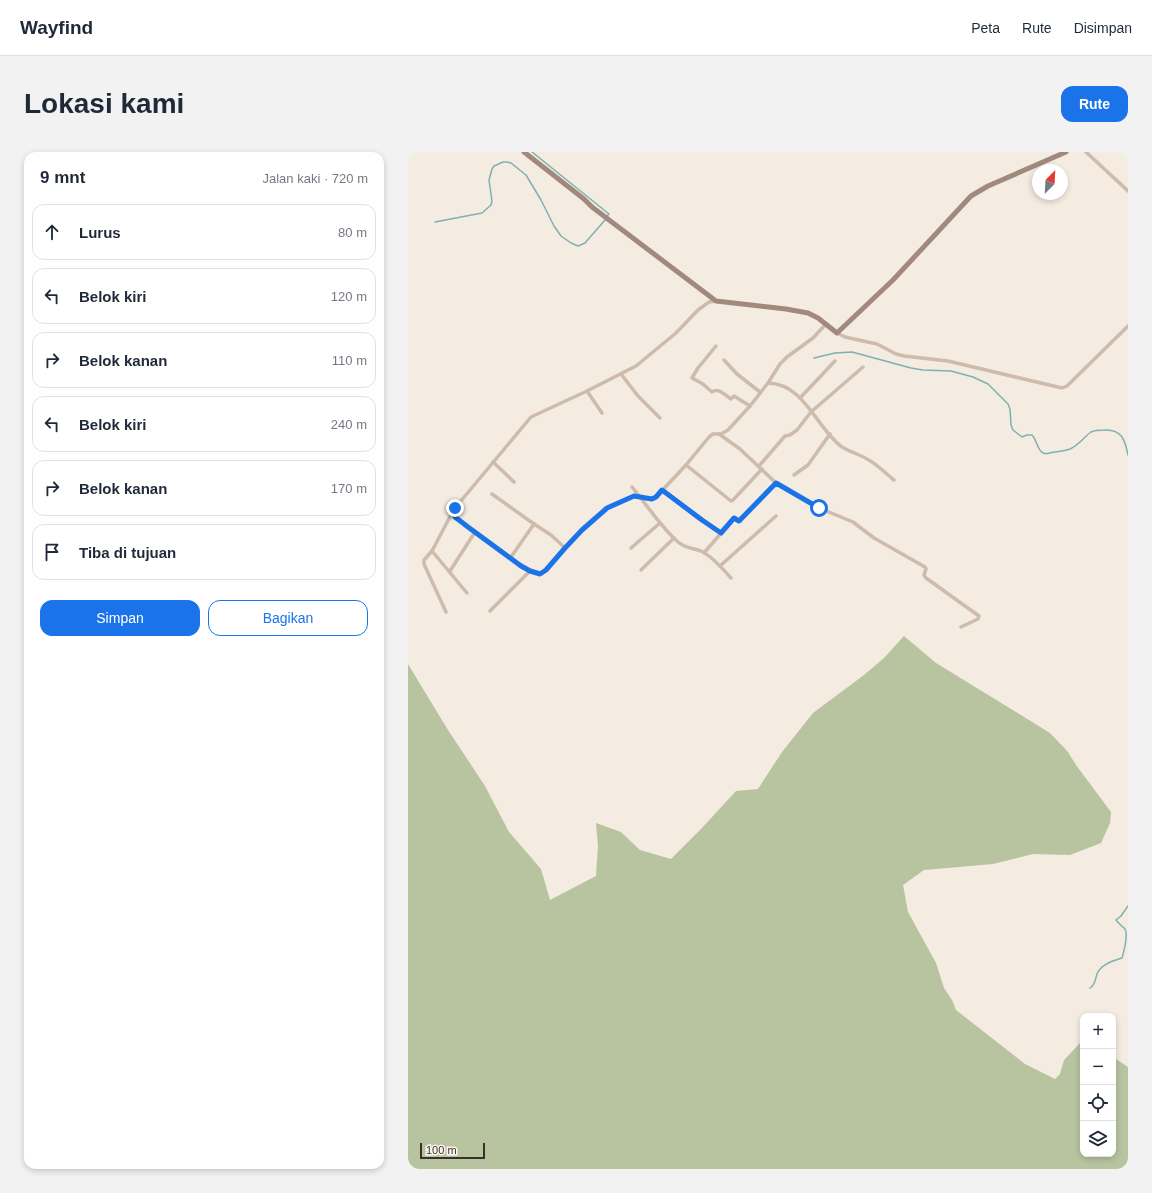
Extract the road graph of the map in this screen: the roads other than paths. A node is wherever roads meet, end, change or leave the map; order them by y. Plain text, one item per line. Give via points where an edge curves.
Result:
1 (524, 152) edge
2 (1066, 152) edge
3 (1086, 152) edge
4 (1128, 191) edge
5 (716, 301) junction
6 (825, 324) junction
7 (1128, 326) edge
8 (837, 333) junction
9 (716, 346) dead end
10 (724, 360) dead end
11 (835, 361) dead end
12 (863, 366) dead end
13 (622, 374) junction
14 (768, 383) junction
15 (587, 391) junction
16 (760, 392) junction
17 (800, 398) junction
18 (750, 406) junction
19 (811, 412) junction
20 (602, 413) dead end
21 (660, 418) dead end
22 (719, 434) junction
23 (830, 434) junction
24 (493, 462) junction
25 (686, 464) junction
26 (761, 468) junction
27 (794, 475) dead end
28 (894, 480) dead end
29 (514, 482) dead end
30 (776, 483) junction
31 (632, 487) dead end
32 (662, 490) junction
33 (492, 494) dead end
34 (640, 497) junction
35 (455, 508) junction
36 (776, 516) dead end
37 (660, 523) junction
38 (534, 524) junction
39 (475, 532) junction
40 (721, 533) junction
41 (674, 538) junction
42 (565, 548) junction
43 (631, 548) dead end
44 (432, 551) junction
45 (704, 553) junction
46 (511, 557) junction
47 (720, 566) junction
48 (641, 570) dead end
49 (450, 571) junction
50 (530, 571) junction
51 (731, 578) dead end
52 (468, 593) dead end
53 (490, 611) dead end
54 (446, 612) dead end
55 (961, 627) dead end

1 - 5 street
2 - 8 street via 971,196 893,280
3 - 4 street
5 - 6 street via 786,309 808,314
5 - 13 street via 709,302 698,310 646,359
6 - 8 street
6 - 14 street via 813,338 780,364
7 - 8 street via 1062,388 948,360 904,356 877,344
9 - 18 street via 692,378 712,392 718,390 731,399 734,396
10 - 16 street
11 - 17 street
12 - 19 street
13 - 15 street
13 - 21 street via 638,396
14 - 16 street
14 - 17 street via 785,386
15 - 20 street
15 - 24 street via 531,417
16 - 18 street
17 - 19 street
18 - 22 street via 728,430
19 - 23 street
19 - 26 street via 797,430 782,439
22 - 25 street via 709,437
22 - 26 street
23 - 27 street via 808,465
23 - 28 street via 842,447 868,460
24 - 29 street
24 - 35 street
25 - 26 street via 727,501 733,500
25 - 32 street
26 - 30 street
30 - 40 street via 739,521 734,518
30 - 55 street via 819,508 853,522 874,538 925,567 926,578 979,616 978,619
31 - 34 street
32 - 34 street via 652,499
32 - 40 street
33 - 38 street
34 - 37 street
34 - 42 street via 631,496 607,508
35 - 39 street via 455,517
35 - 44 street
36 - 47 street
37 - 41 street
37 - 43 street
38 - 42 street
38 - 46 street
39 - 46 street
39 - 49 street
40 - 45 street
41 - 45 street via 684,546
41 - 48 street
42 - 50 street via 543,573
44 - 49 street
44 - 54 street via 424,560 424,564
45 - 47 street
46 - 50 street
47 - 51 street
49 - 52 street
50 - 53 street

